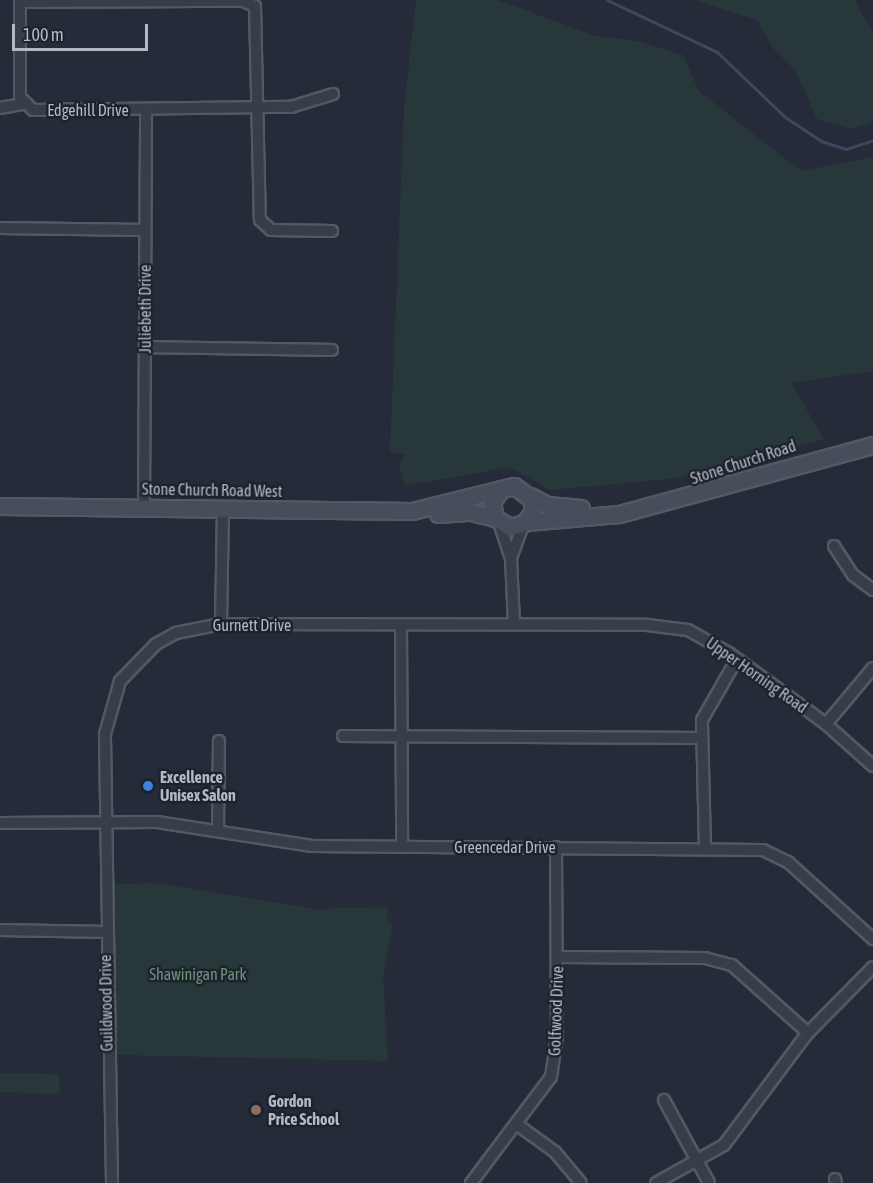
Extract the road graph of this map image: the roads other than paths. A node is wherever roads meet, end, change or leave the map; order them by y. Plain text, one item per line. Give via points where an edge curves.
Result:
1 (20, 1) edge
2 (333, 94) dead end
3 (22, 104) junction
4 (259, 107) junction
5 (0, 108) edge
6 (146, 111) junction
7 (0, 228) edge
8 (145, 230) junction
9 (332, 231) dead end
10 (145, 347) junction
11 (332, 350) dead end
12 (873, 445) edge
13 (501, 489) junction
14 (530, 496) junction
15 (0, 506) edge
16 (144, 507) junction
17 (223, 509) junction
18 (624, 509) junction
19 (424, 510) junction
20 (497, 520) junction
21 (525, 523) junction
22 (834, 546) dead end
23 (512, 558) junction
24 (873, 590) edge
25 (221, 624) junction
26 (514, 624) junction
27 (401, 626) junction
28 (737, 659) junction
29 (873, 668) edge
30 (826, 724) junction
31 (343, 736) dead end
32 (402, 737) junction
33 (702, 738) junction
34 (219, 741) dead end
35 (873, 766) edge
36 (0, 823) edge
37 (107, 824) junction
38 (218, 831) junction
39 (402, 847) junction
40 (556, 847) junction
41 (705, 847) junction
42 (0, 930) edge
43 (105, 932) junction
44 (873, 939) edge
45 (558, 957) junction
46 (873, 968) edge
47 (808, 1033) junction
48 (664, 1100) dead end
49 (519, 1126) junction
50 (697, 1162) junction
51 (112, 1183) edge
52 (471, 1183) edge
53 (581, 1183) edge
54 (656, 1183) edge
55 (709, 1183) edge

1 - 3 street
1 - 4 street via 243,1 255,6
2 - 4 street, Edgehill Drive via 303,106
3 - 5 street
3 - 6 street, Edgehill Drive via 33,110
4 - 6 street, Edgehill Drive
4 - 9 street via 261,222 272,230
6 - 8 street, Juliebeth Drive
7 - 8 street
8 - 10 street, Juliebeth Drive
10 - 11 street
10 - 16 street, Juliebeth Drive
12 - 18 main road, Stone Church Road via 694,497
13 - 14 main road via 517,486
13 - 19 main road
13 - 20 main road via 492,502
14 - 18 main road, Stone Church Road via 558,508 619,504
14 - 21 main road via 533,510
15 - 16 main road, Stone Church Road West
16 - 17 main road, Stone Church Road West
17 - 19 main road, Stone Church Road West
17 - 25 street
18 - 21 main road, Stone Church Road
19 - 20 main road
20 - 21 main road
20 - 23 street
21 - 23 street
22 - 24 street via 853,575
23 - 26 street
25 - 27 street, Gurnett Drive
25 - 37 street, Gurnett Drive via 198,626 156,644 120,681 105,735
26 - 27 street, Gurnett Drive
26 - 28 street, Upper Horning Road via 688,630
27 - 32 street
28 - 30 street, Upper Horning Road
28 - 33 street via 706,707
29 - 30 street
30 - 35 street, Upper Horning Road
31 - 32 street
32 - 33 street
32 - 39 street
33 - 41 street
34 - 38 street
36 - 37 street, Greencedar Drive
37 - 38 street, Greencedar Drive via 156,822
37 - 43 street, Guildwood Drive
38 - 39 street, Greencedar Drive via 312,846
39 - 40 street, Greencedar Drive
40 - 41 street, Greencedar Drive
40 - 45 street, Golfwood Drive
41 - 44 street, Greencedar Drive via 763,850 788,862
42 - 43 street
43 - 51 street, Guildwood Drive
45 - 47 street via 705,958 732,966
45 - 49 street, Golfwood Drive via 551,1077
46 - 47 street
47 - 50 street via 724,1145
48 - 50 street
49 - 52 street, Golfwood Drive
49 - 53 street via 555,1152
50 - 54 street
50 - 55 street

